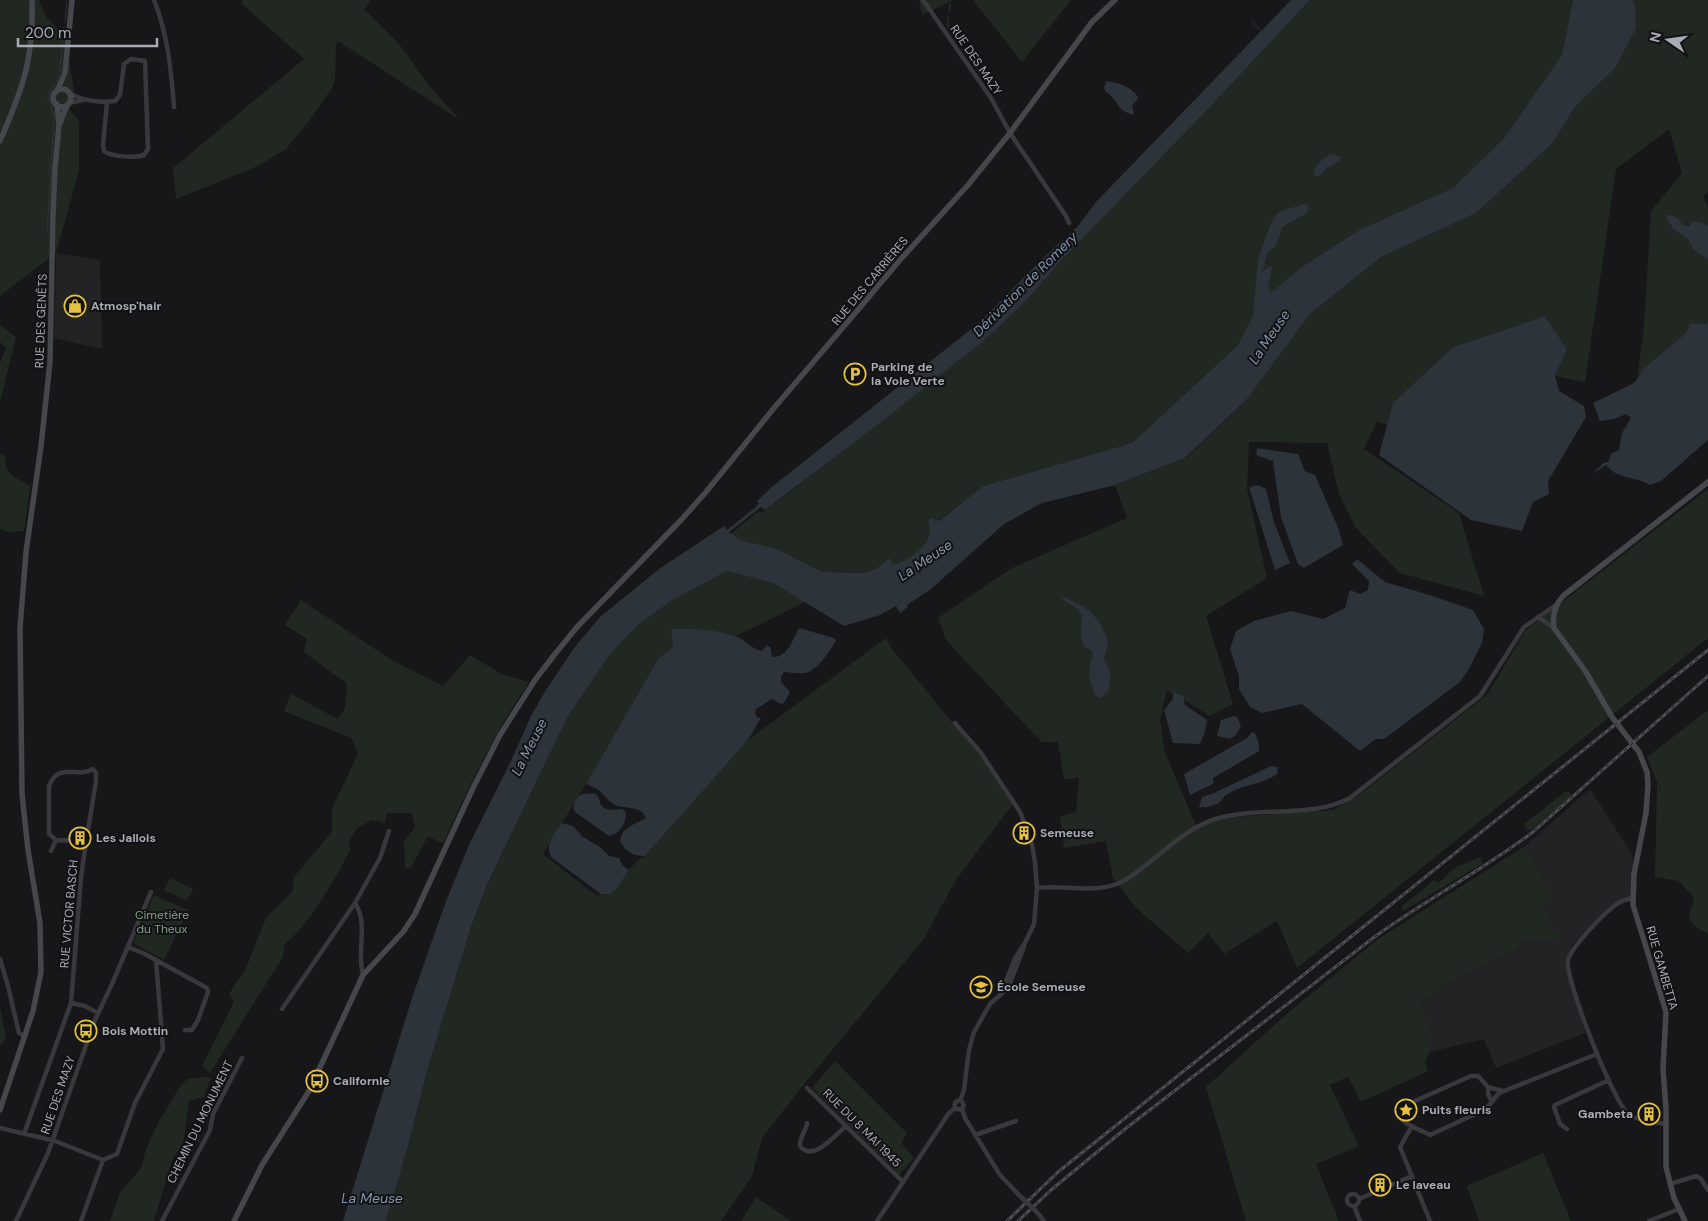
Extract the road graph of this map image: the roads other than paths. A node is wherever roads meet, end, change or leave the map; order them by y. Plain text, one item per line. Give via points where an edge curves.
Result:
1 (32, 0) edge
2 (72, 0) edge
3 (154, 0) edge
4 (923, 0) edge
5 (1115, 0) edge
6 (65, 73) junction
7 (57, 91) junction
8 (69, 92) junction
9 (85, 100) junction
10 (107, 102) junction
11 (56, 104) junction
12 (68, 104) junction
13 (174, 107) dead end
14 (59, 125) junction
15 (1010, 133) junction
16 (0, 141) edge
17 (1069, 223) dead end
18 (1708, 482) edge
19 (1556, 605) junction
20 (1538, 617) junction
21 (1554, 628) junction
22 (955, 723) dead end
23 (389, 831) dead end
24 (56, 840) junction
25 (87, 841) junction
26 (52, 851) dead end
27 (1037, 888) junction
28 (151, 892) dead end
29 (1632, 898) junction
30 (355, 903) junction
31 (128, 947) junction
32 (0, 959) edge
33 (156, 960) junction
34 (363, 975) junction
35 (71, 1003) junction
36 (282, 1009) dead end
37 (98, 1012) junction
38 (185, 1030) dead end
39 (24, 1036) junction
40 (1597, 1054) junction
41 (242, 1058) dead end
42 (1608, 1080) junction
43 (1488, 1087) junction
44 (807, 1088) dead end
45 (1503, 1091) junction
46 (960, 1101) junction
47 (1492, 1102) junction
48 (956, 1108) junction
49 (962, 1109) junction
50 (0, 1110) edge
51 (1016, 1121) dead end
52 (807, 1123) dead end
53 (1666, 1124) junction
54 (846, 1126) junction
55 (1412, 1126) junction
56 (0, 1128) edge
57 (1567, 1129) dead end
58 (24, 1134) junction
59 (975, 1135) junction
60 (52, 1141) junction
61 (103, 1160) junction
62 (1412, 1176) junction
63 (903, 1182) junction
64 (1670, 1184) junction
65 (1708, 1190) edge
66 (1359, 1199) junction
67 (1354, 1206) junction
68 (1678, 1208) junction
69 (16, 1221) edge
70 (81, 1221) edge
71 (162, 1221) edge
72 (234, 1221) edge
73 (877, 1221) edge
74 (1044, 1221) edge
75 (1360, 1221) edge
76 (1430, 1221) edge
77 (1649, 1221) edge
78 (1685, 1221) edge

1 - 16 main road via 32,42 26,73
2 - 6 main road
3 - 13 street via 166,36
4 - 15 street, RUE DES MAZY via 991,98
5 - 15 main road, RUE DES CARRIÈRES via 1092,22
6 - 7 main road
6 - 8 main road
7 - 8 main road
7 - 11 main road via 54,96
8 - 9 street
8 - 12 main road
9 - 10 street
9 - 12 street
10 - 10 street via 104,151 128,157 144,155 148,149 144,61 125,61 119,97
11 - 12 main road
11 - 14 main road, RUE DES GENÊTS
12 - 14 main road, RUE DES GENÊTS
14 - 39 main road, RUE DES GENÊTS via 47,404 30,516 21,609 22,776 42,957 39,986
15 - 17 street, RUE DES MAZY
15 - 34 main road, RUE DES CARRIÈRES via 682,519 576,627 535,680 500,735 415,914 403,932
18 - 19 main road via 1563,596
19 - 20 street
19 - 21 main road
20 - 21 street
20 - 27 street via 1524,627 1480,696 1350,798 1322,808 1239,814 1204,823 1135,874 1109,886
21 - 29 main road, RUE GAMBETTA via 1639,752 1645,766 1648,785 1646,813
22 - 27 street via 981,753 1020,812 1031,840
23 - 30 street via 380,858
24 - 25 street
24 - 25 street, RUE VICTOR BASCH via 49,834 49,786 52,780 66,771 93,769 96,781
24 - 26 street
25 - 35 street, RUE VICTOR BASCH
27 - 46 street via 1034,924 1015,958 1001,994 990,1004 974,1032
28 - 31 street, RUE DES MAZY
29 - 40 street via 1620,902 1586,932 1568,960 1569,974
29 - 53 main road, RUE GAMBETTA via 1666,1012 1663,1069
30 - 34 street via 362,929
30 - 36 street
31 - 33 street
31 - 37 street, RUE DES MAZY
32 - 39 street via 19,1033
33 - 38 street via 207,988 196,1025 192,1030
33 - 61 street via 163,1049 136,1103 117,1154
34 - 72 main road, RUE DES CARRIÈRES via 309,1092 262,1166
35 - 37 street
35 - 58 street, RUE VICTOR BASCH
37 - 60 street, RUE DES MAZY
39 - 50 main road, RUE DES GENÊTS
40 - 42 street
40 - 45 street
41 - 71 street, CHEMIN DU MONUMENT via 213,1114 210,1130
42 - 53 street via 1628,1114
42 - 57 street via 1554,1105 1560,1124
43 - 45 street
43 - 47 street
43 - 55 street via 1478,1076 1471,1076 1399,1108 1397,1115
44 - 54 street, RUE DU 8 MAI 1945
45 - 47 street
46 - 48 street via 956,1102
46 - 49 street
47 - 55 street via 1486,1110 1430,1134
48 - 49 street
48 - 63 street via 949,1113
49 - 59 street
51 - 59 street
52 - 54 street via 800,1146 814,1152
53 - 64 main road, RUE GAMBETTA via 1666,1167
54 - 63 street, RUE DU 8 MAI 1945
55 - 62 street via 1400,1147
56 - 58 street
58 - 60 street
59 - 74 street, bridge via 1000,1175
60 - 61 street
60 - 69 street, RUE DES MAZY
61 - 70 street
62 - 66 street
62 - 76 street
63 - 73 street
64 - 65 street via 1696,1176
64 - 68 main road, RUE GAMBETTA
66 - 67 street
66 - 67 street via 1355,1194 1348,1196 1348,1202
67 - 75 street
68 - 77 street
68 - 78 main road, RUE GAMBETTA

